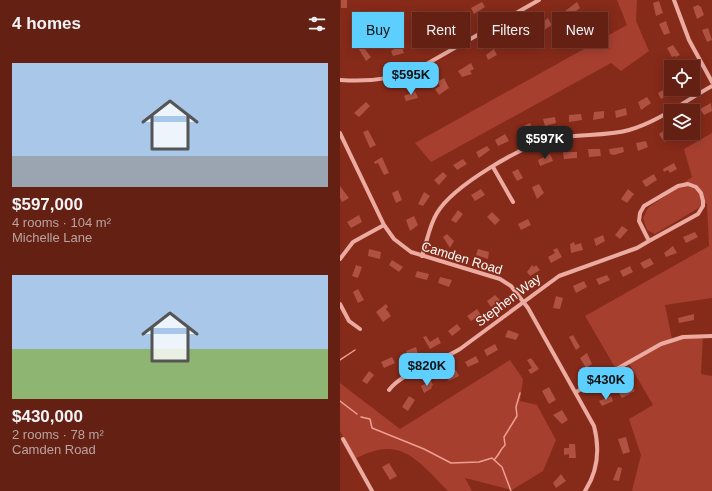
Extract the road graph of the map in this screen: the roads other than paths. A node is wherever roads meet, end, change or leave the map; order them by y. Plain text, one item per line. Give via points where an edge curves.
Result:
1 (539, 0) edge
2 (674, 0) edge
3 (340, 80) edge
4 (712, 82) edge
5 (712, 86) edge
6 (340, 133) edge
7 (493, 167) junction
8 (513, 202) dead end
9 (384, 225) junction
10 (649, 241) junction
11 (422, 256) junction
12 (340, 259) edge
13 (524, 301) junction
14 (340, 304) edge
15 (360, 329) dead end
16 (712, 336) edge
17 (389, 390) dead end
18 (576, 392) junction
19 (343, 438) dead end
20 (372, 491) edge
21 (584, 491) edge

1 - 3 street via 416,70 374,81
2 - 4 street via 689,40
5 - 7 street via 636,128 544,141
6 - 9 street, Camden Road
7 - 8 street
7 - 11 street via 464,184 443,204 432,224
9 - 11 street, Camden Road via 400,244
9 - 12 street via 353,242
10 - 10 street, Stephen Way via 698,214 703,201 696,187 688,184 678,186 644,206 639,221
10 - 13 street, Stephen Way via 637,248 558,276
11 - 13 street, Camden Road via 500,279 511,286
13 - 17 street, Stephen Way via 460,349 443,360 399,379
13 - 18 street, Camden Road
14 - 15 street via 349,321
16 - 18 street via 683,337 661,344
18 - 21 street, Camden Road via 590,419 598,444 595,470
19 - 20 street

